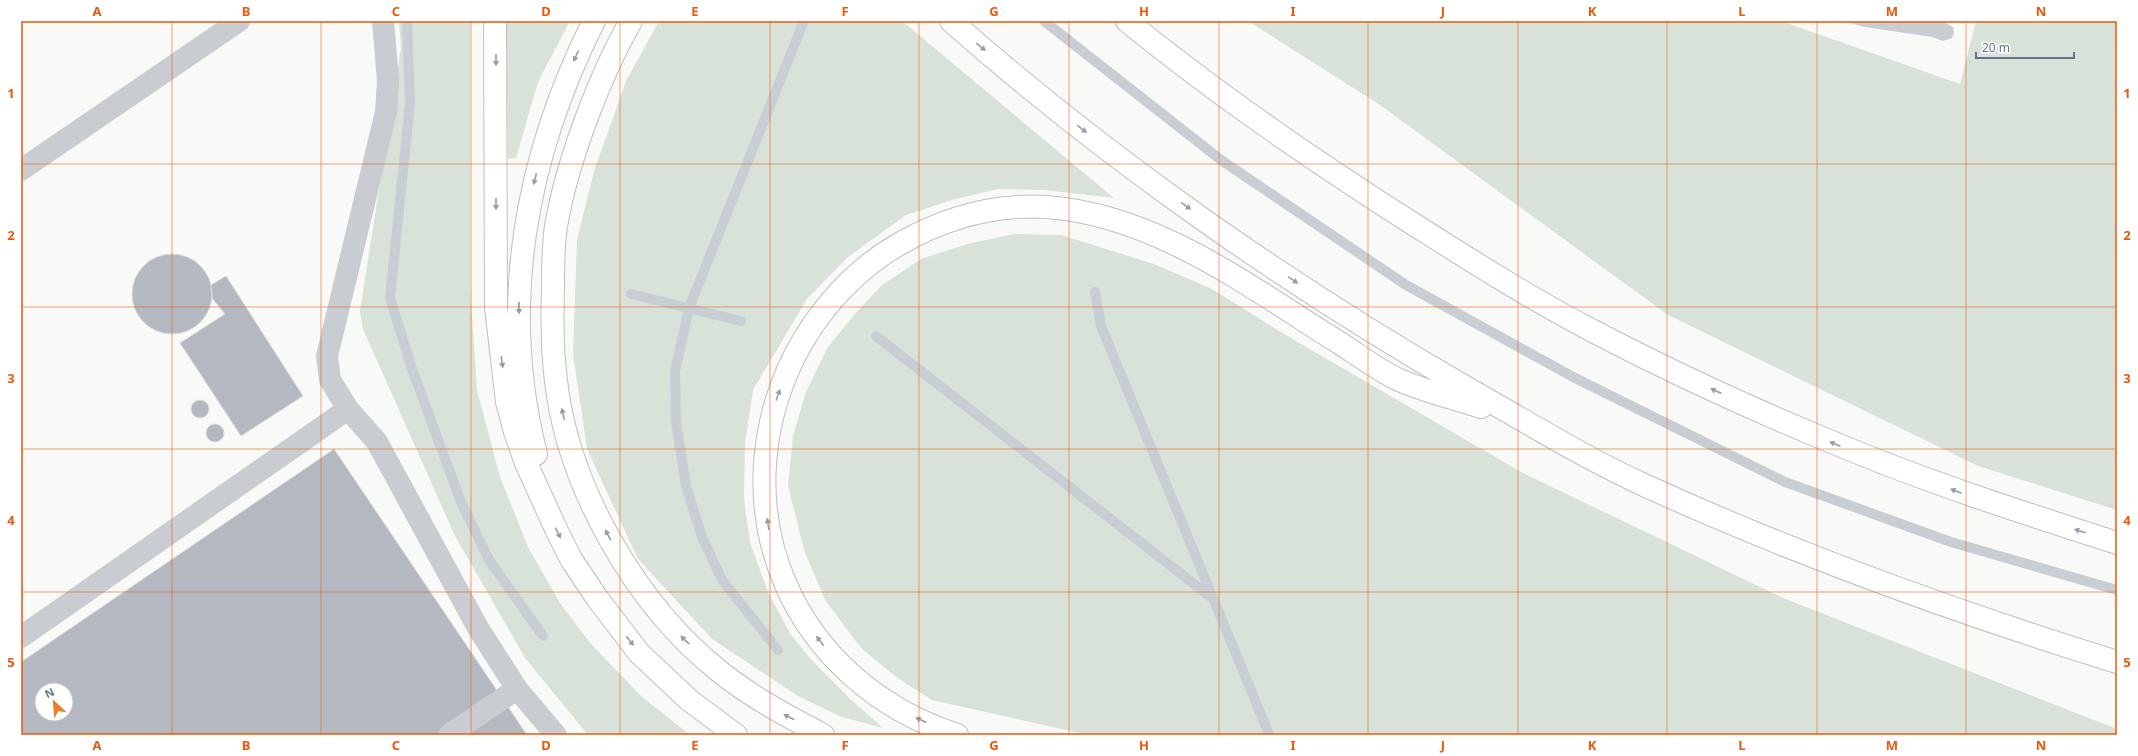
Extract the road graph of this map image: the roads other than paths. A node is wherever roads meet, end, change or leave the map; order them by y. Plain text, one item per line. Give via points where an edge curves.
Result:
1 (239, 21) edge
2 (383, 21) edge
3 (496, 21) edge
4 (594, 21) edge
5 (631, 21) edge
6 (951, 21) edge
7 (1127, 21) edge
8 (21, 170) edge
9 (348, 409) junction
10 (1529, 424) junction
11 (543, 497) junction
12 (2117, 543) edge
13 (21, 637) edge
14 (2117, 662) edge
15 (517, 689) junction
16 (448, 735) edge
17 (556, 735) edge
18 (736, 735) edge
19 (823, 735) edge
20 (957, 735) edge

1 - 8 lane
2 - 9 lane via 388,81 386,112 327,356 330,380
3 -> 11 highway via 496,307 500,351 507,402 515,432 526,463
4 -> 11 highway via 562,90 542,149 529,201 522,249 520,347 530,430 538,460
19 -> 5 highway via 773,709 719,671 678,633 636,583 608,535 584,485 568,438 556,383 552,327 556,226 566,183 584,128 606,72
6 -> 10 highway via 1077,126 1187,207 1408,354
12 -> 7 highway via 1962,493 1840,446 1715,390 1592,330 1473,262 1360,190 1239,107
9 - 13 lane
9 - 15 lane via 377,442 478,628
10 - 14 highway via 1641,484 1761,535 1886,585
20 -> 10 highway via 935,727 886,702 841,666 821,642 789,592 777,564 764,497 769,430 785,377 800,346 815,321 852,279 872,262 917,234 965,215 1018,207 1075,211 1136,227 1198,256 1397,379
11 -> 18 highway via 571,559 639,653 689,700
15 - 16 lane
15 - 17 lane

